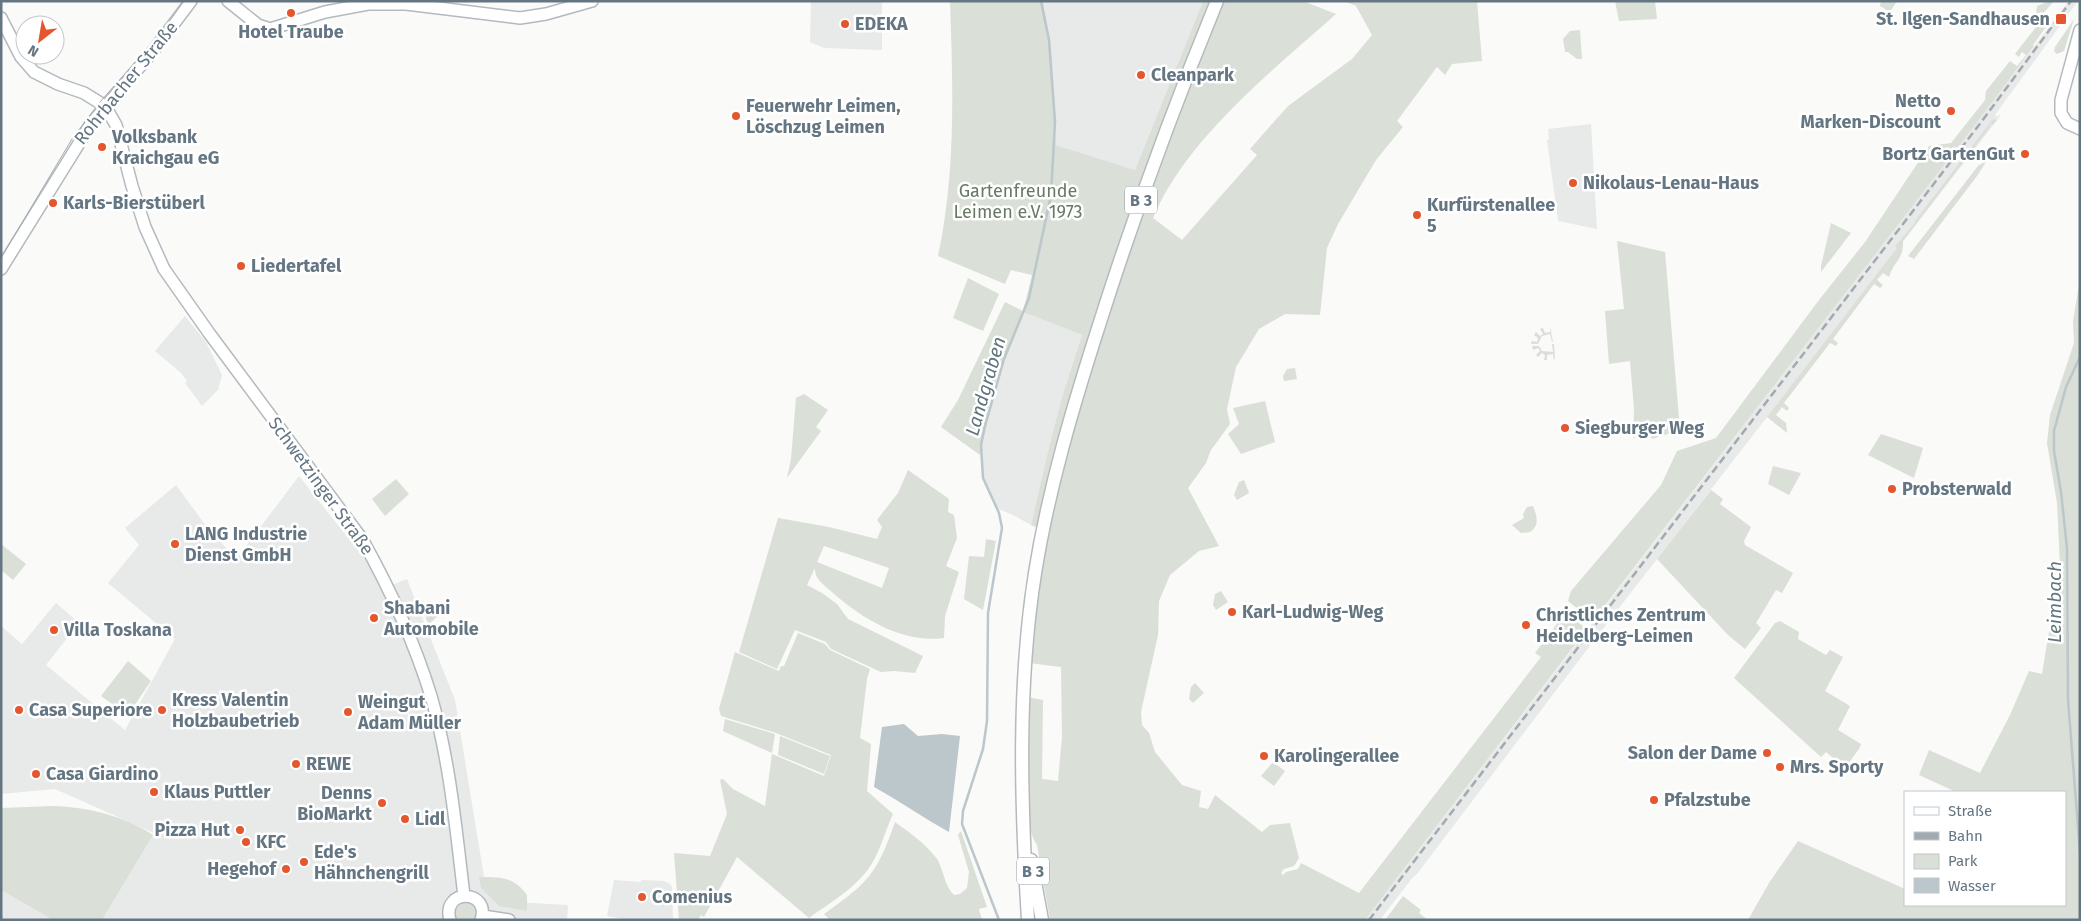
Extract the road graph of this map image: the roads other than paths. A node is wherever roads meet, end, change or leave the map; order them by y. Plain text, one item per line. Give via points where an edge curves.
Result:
1 (191, 1) edge
2 (228, 1) edge
3 (592, 1) edge
4 (1217, 1) edge
5 (1, 18) edge
6 (2080, 30) edge
7 (105, 106) junction
8 (2080, 129) edge
9 (1, 269) edge
10 (1024, 823) junction
11 (464, 896) junction
12 (482, 918) edge
13 (450, 920) edge
14 (509, 920) edge
15 (1028, 920) edge
16 (1042, 920) edge

1 - 7 main road, Rohrbacher Straße
2 - 3 main road via 258,25 270,29 325,12 368,4 406,4 520,18
4 - 10 main road, B 3 via 1173,109 1116,272 1074,402 1055,478 1035,574 1023,688
5 - 7 main road via 21,57 34,72 84,93
6 - 8 main road via 2060,109 2071,127
7 - 9 main road, Rohrbacher Straße via 78,143
7 - 11 main road, Schwetzinger Straße via 116,125 145,227 164,270 362,539 394,601 431,696 441,737
10 - 15 main road, B 3
10 - 16 main road, B 3
11 - 12 main road via 477,900
11 - 13 main road via 451,904
12 - 14 main road

